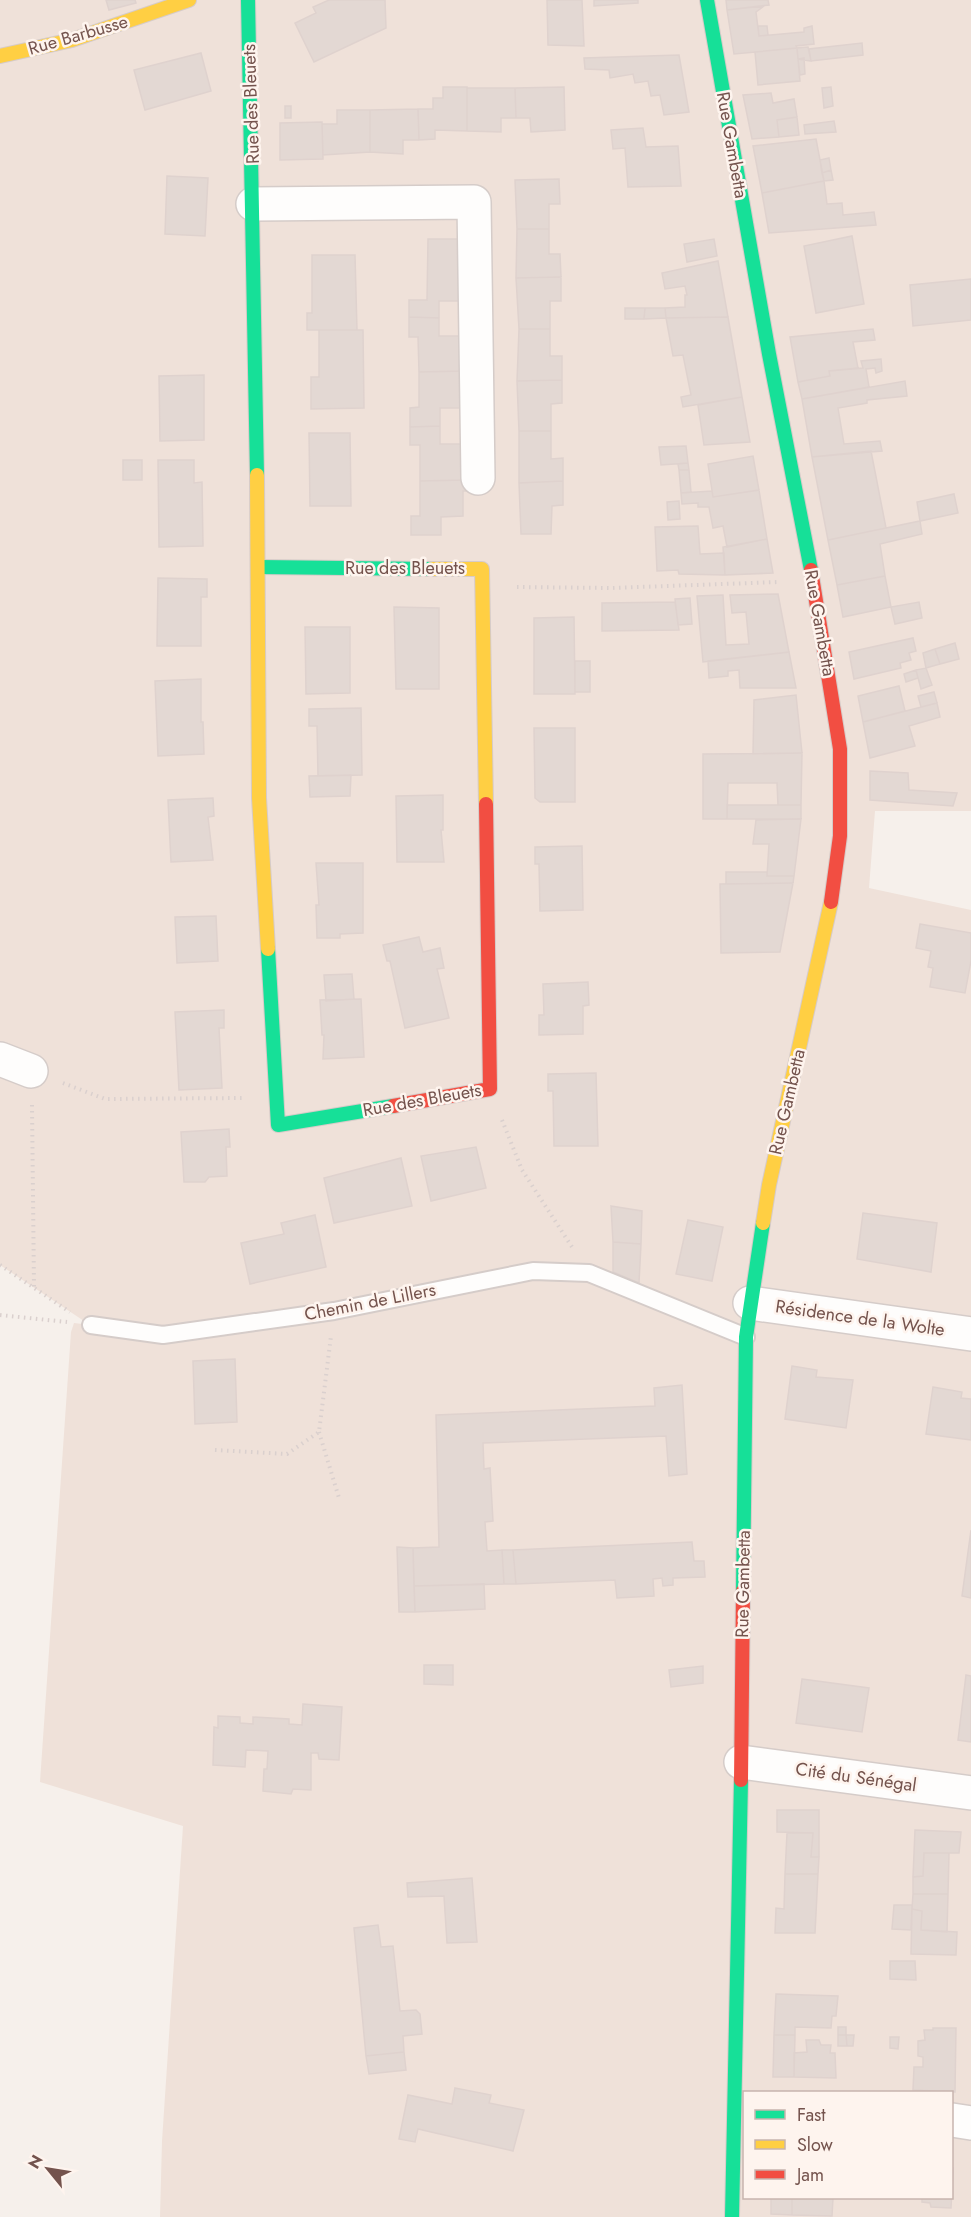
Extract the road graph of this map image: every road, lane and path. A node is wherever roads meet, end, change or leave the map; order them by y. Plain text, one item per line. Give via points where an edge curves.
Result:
1 (189, 0) edge
2 (248, 0) edge
3 (707, 0) edge
4 (0, 56) edge
5 (253, 204) junction
6 (477, 478) dead end
7 (259, 567) junction
8 (813, 581) junction
9 (483, 586) junction
10 (0, 1059) edge
11 (31, 1071) junction
12 (490, 1089) junction
13 (277, 1097) junction
14 (0, 1265) edge
15 (589, 1273) junction
16 (34, 1287) junction
17 (750, 1303) junction
18 (334, 1311) junction
19 (0, 1315) edge
20 (91, 1325) junction
21 (971, 1334) edge
22 (746, 1337) junction
23 (320, 1432) junction
24 (215, 1450) dead end
25 (339, 1498) dead end
26 (741, 1762) junction
27 (971, 1793) edge
28 (739, 2097) edge
29 (953, 2120) edge
30 (971, 2123) edge
31 (732, 2217) edge

1 - 4 street, Rue Barbusse via 72,40
2 - 5 street, Rue des Bleuets
3 - 8 street, Rue Gambetta
5 - 6 street via 474,202
5 - 7 street, Rue des Bleuets
7 - 9 street, Rue des Bleuets via 482,569
7 - 13 street, Rue des Bleuets via 259,798
8 - 9 path via 611,588
8 - 17 street, Rue Gambetta via 840,749 840,836 827,927 769,1185
9 - 12 street, Rue des Bleuets
10 - 11 street
11 - 13 path via 105,1099
11 - 16 path
12 - 13 street, Rue des Bleuets via 278,1125
12 - 15 path via 522,1170
14 - 16 path
15 - 18 lane, Chemin de Lillers via 533,1271
15 - 22 lane, Chemin de Lillers
16 - 20 path
17 - 21 street, Résidence de la Wolte
17 - 22 street, Rue Gambetta
18 - 20 lane, Chemin de Lillers via 163,1335
18 - 23 path
19 - 20 path
22 - 26 street, Rue Gambetta
23 - 24 path via 287,1454
23 - 25 path
26 - 27 street, Cité du Sénégal
26 - 28 street, Rue Gambetta
28 - 31 street, Rue Gambetta
29 - 30 street

